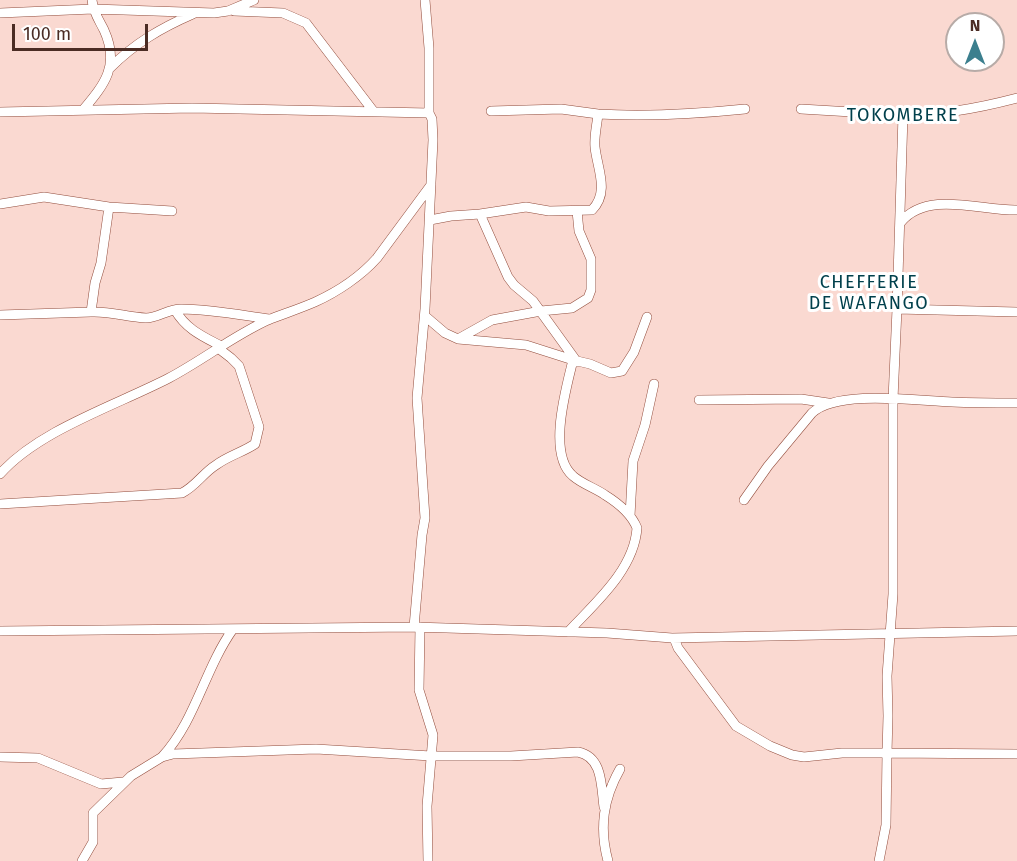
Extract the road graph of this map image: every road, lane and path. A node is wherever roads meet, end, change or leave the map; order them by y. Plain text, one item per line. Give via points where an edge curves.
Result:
1 (254, 0) edge
2 (425, 0) edge
3 (92, 4) edge
4 (228, 11) junction
5 (197, 12) junction
6 (0, 13) edge
7 (110, 68) junction
8 (1017, 98) edge
9 (745, 109) dead end
10 (801, 109) dead end
11 (83, 110) junction
12 (491, 111) dead end
13 (0, 112) edge
14 (374, 112) junction
15 (429, 113) junction
16 (598, 114) junction
17 (903, 115) junction
18 (432, 184) junction
19 (0, 204) edge
20 (109, 207) junction
21 (1017, 210) edge
22 (172, 211) dead end
23 (577, 211) junction
24 (480, 214) junction
25 (430, 220) junction
26 (901, 222) junction
27 (897, 309) junction
28 (174, 310) junction
29 (541, 310) junction
30 (91, 312) junction
31 (1017, 312) edge
32 (0, 315) edge
33 (424, 315) junction
34 (647, 317) dead end
35 (269, 320) junction
36 (458, 339) junction
37 (220, 347) junction
38 (575, 361) junction
39 (654, 384) dead end
40 (893, 399) junction
41 (699, 400) dead end
42 (828, 403) junction
43 (1017, 403) edge
44 (0, 474) edge
45 (744, 500) dead end
46 (0, 504) edge
47 (630, 516) junction
48 (417, 627) junction
49 (233, 628) junction
50 (0, 631) edge
51 (1017, 631) edge
52 (568, 632) junction
53 (891, 633) junction
54 (673, 638) junction
55 (887, 753) junction
56 (1017, 754) edge
57 (431, 756) junction
58 (0, 757) edge
59 (162, 757) junction
60 (620, 770) dead end
61 (123, 783) junction
62 (604, 807) junction
63 (82, 861) edge
64 (428, 861) edge
65 (608, 861) edge
66 (879, 861) edge

1 - 4 street
2 - 15 street
3 - 5 street
3 - 6 street
3 - 7 street via 108,40
4 - 5 street
4 - 14 street via 283,13 306,23
5 - 7 street via 128,49
7 - 11 street
8 - 17 street via 936,115
9 - 16 street via 697,114
10 - 17 street
11 - 13 street
11 - 14 street
12 - 16 street via 561,109
14 - 15 street
15 - 18 street via 433,133
16 - 23 street via 595,147 602,175 600,198 592,210
17 - 26 street
18 - 25 street
18 - 35 street via 368,268 316,302
19 - 20 street via 44,197
20 - 22 street
20 - 30 street
21 - 26 street via 941,204 914,210
23 - 24 street via 526,207
23 - 29 street via 579,231 591,259 591,294 572,308
24 - 25 street
24 - 29 street via 507,277
25 - 33 street
26 - 27 street
27 - 31 street
27 - 40 street
28 - 30 street via 149,318
28 - 35 street via 225,312
28 - 37 street via 193,331
29 - 36 street via 492,320
29 - 38 street
30 - 32 street
33 - 36 street
33 - 48 street via 417,398 425,518
34 - 38 street via 622,372 611,373
35 - 37 street
36 - 38 street via 526,345
37 - 44 street via 171,377 61,429
37 - 46 street via 239,366 259,427 255,444 218,463 182,493
38 - 47 street via 561,414 561,456 575,478 614,501
39 - 47 street via 633,461
40 - 42 street
40 - 43 street
40 - 53 street
41 - 42 street via 801,399
42 - 45 street via 812,413
47 - 52 street via 637,528 632,552 612,584
48 - 49 street
48 - 52 street
48 - 57 street via 419,690 432,735
49 - 50 street
49 - 59 street via 214,657 184,729
51 - 53 street
52 - 54 street
53 - 54 street
53 - 55 street
54 - 55 street via 736,726 770,746 804,757
55 - 56 street
55 - 66 street via 886,825
57 - 59 street via 316,749
57 - 62 street via 585,753 597,764
57 - 64 street
58 - 61 street via 38,758 101,784
59 - 61 street
60 - 62 street
61 - 63 street via 93,813 93,842
62 - 65 street via 602,833

